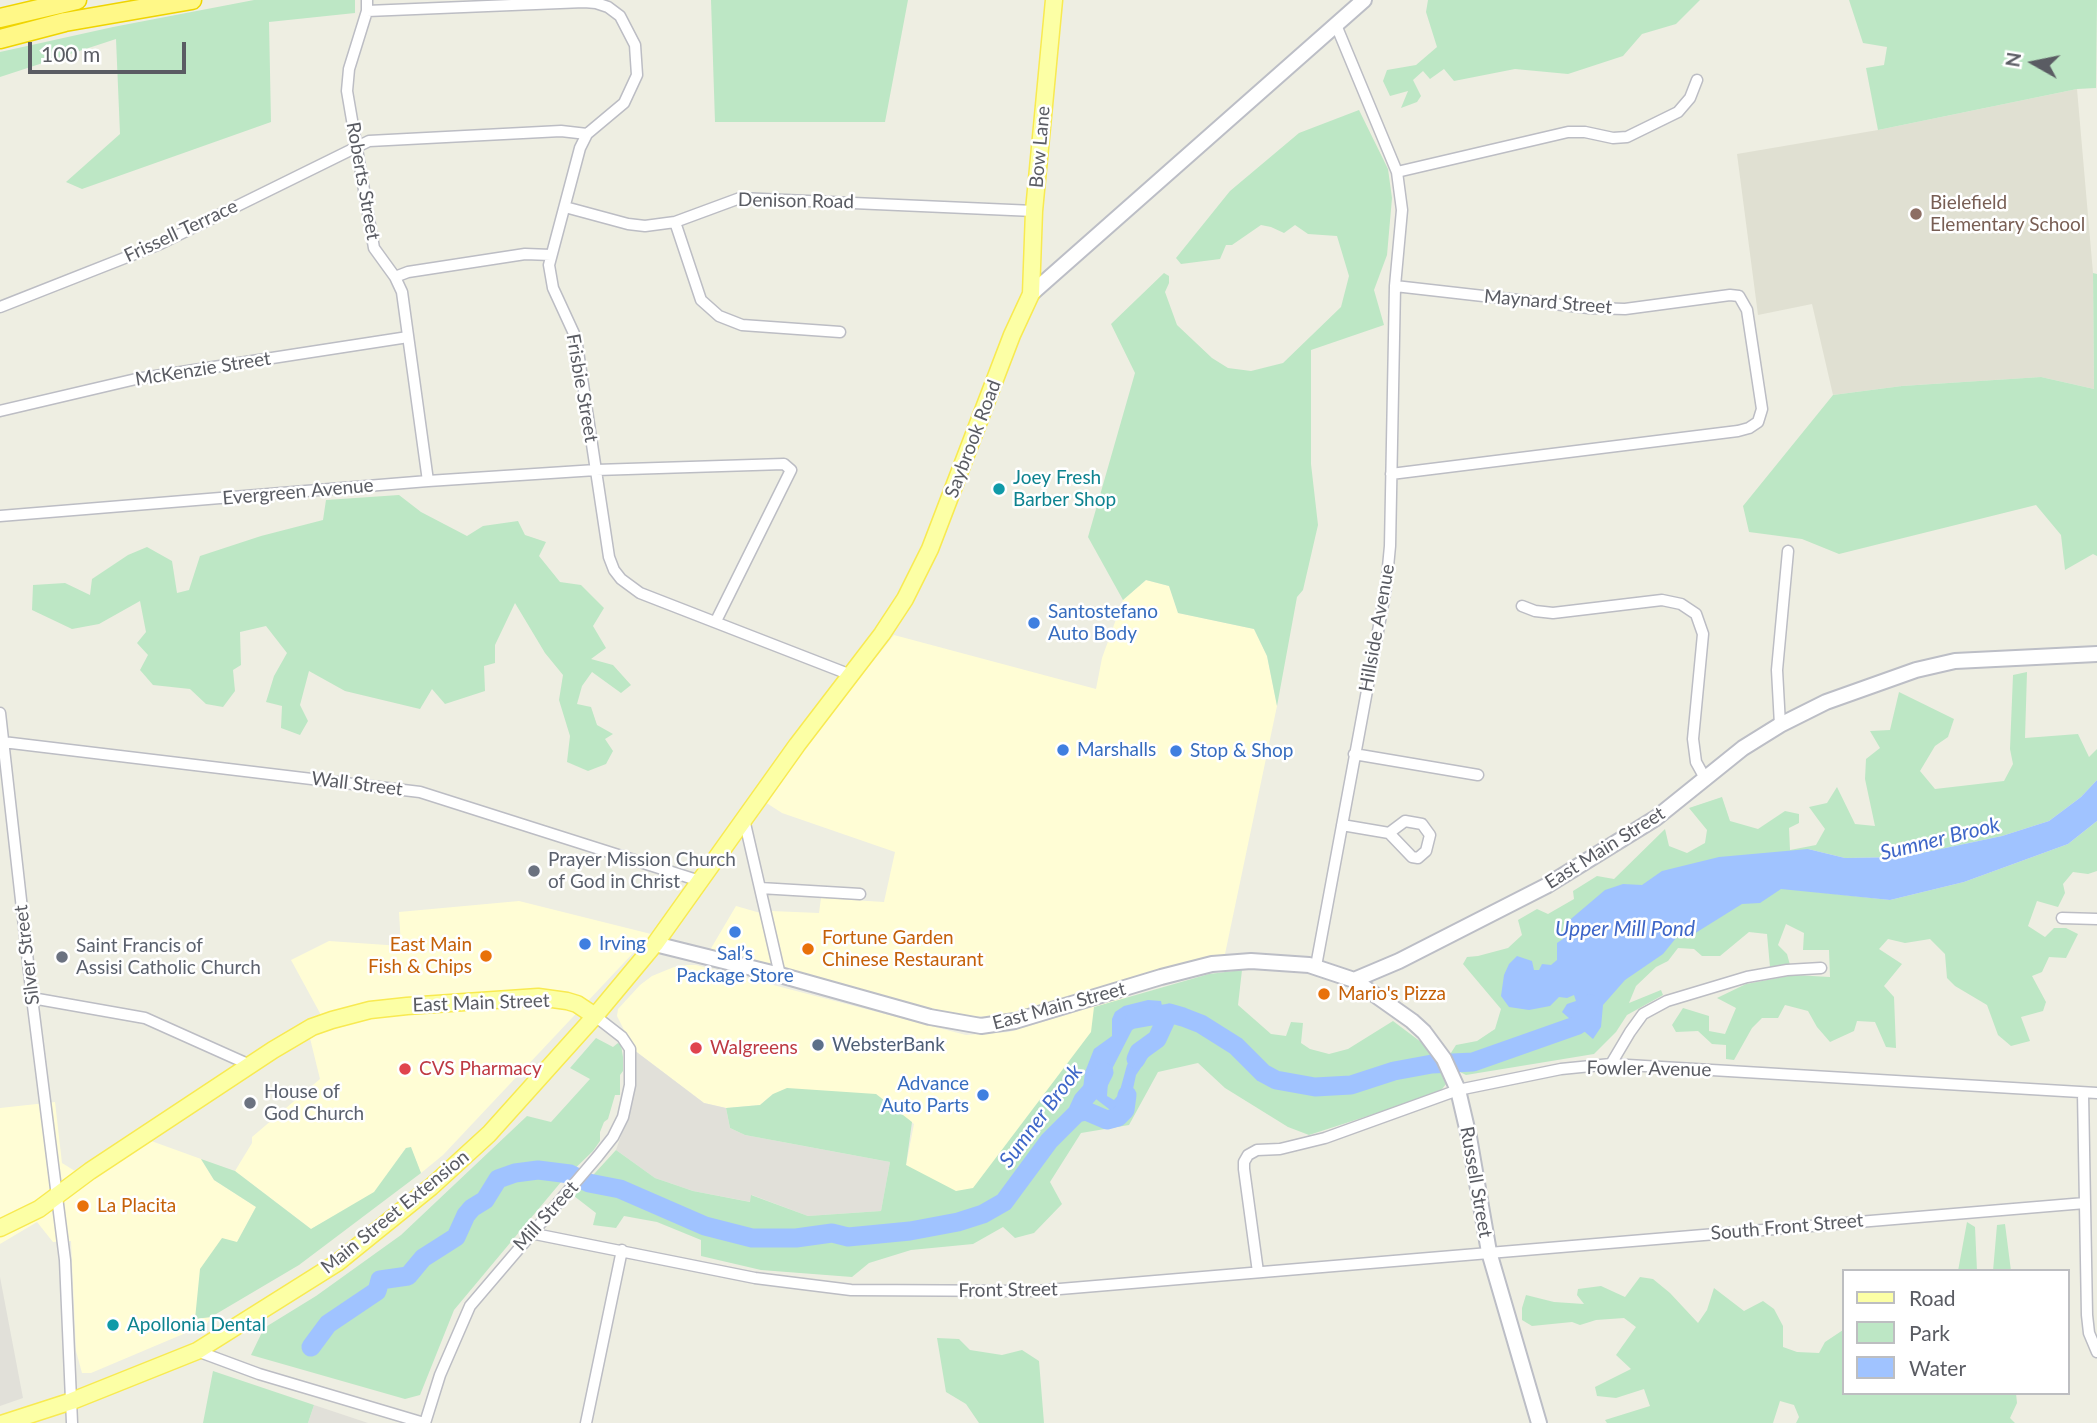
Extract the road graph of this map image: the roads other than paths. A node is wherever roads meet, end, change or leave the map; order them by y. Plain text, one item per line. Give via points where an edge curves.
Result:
1 (77, 0) edge
2 (192, 0) edge
3 (367, 0) edge
4 (1054, 0) edge
5 (1364, 0) edge
6 (584, 2) edge
7 (367, 11) junction
8 (0, 18) edge
9 (1336, 25) junction
10 (0, 39) edge
11 (1697, 80) dead end
12 (587, 134) junction
13 (357, 145) junction
14 (1397, 172) junction
15 (565, 207) junction
16 (1034, 211) junction
17 (675, 222) junction
18 (551, 255) junction
19 (395, 276) junction
20 (1395, 286) junction
21 (1031, 293) junction
22 (0, 307) edge
23 (840, 332) dead end
24 (408, 337) junction
25 (0, 411) edge
26 (596, 470) junction
27 (1391, 474) junction
28 (428, 481) junction
29 (0, 516) edge
30 (1788, 551) dead end
31 (1522, 606) dead end
32 (716, 621) junction
33 (2097, 654) edge
34 (851, 675) junction
35 (0, 713) edge
36 (1780, 725) junction
37 (3, 742) junction
38 (1354, 754) junction
39 (1478, 775) dead end
40 (1706, 780) junction
41 (744, 818) junction
42 (1342, 825) junction
43 (1389, 833) dead end
44 (700, 881) junction
45 (760, 888) junction
46 (860, 894) dead end
47 (2062, 918) dead end
48 (2097, 919) edge
49 (655, 944) junction
50 (1316, 966) junction
51 (1821, 968) dead end
52 (780, 975) junction
53 (1354, 980) junction
54 (32, 998) junction
55 (595, 1016) junction
56 (1611, 1064) junction
57 (250, 1065) junction
58 (1458, 1090) junction
59 (2084, 1093) junction
60 (2097, 1093) edge
61 (58, 1196) junction
62 (2085, 1203) junction
63 (0, 1228) edge
64 (530, 1233) junction
65 (622, 1250) junction
66 (1489, 1252) junction
67 (1258, 1272) junction
68 (197, 1351) junction
69 (2097, 1352) edge
70 (72, 1401) junction
71 (4, 1423) edge
72 (72, 1423) edge
73 (424, 1423) edge
74 (586, 1423) edge
75 (1539, 1423) edge

1 - 8 highway
2 - 10 highway via 65,22
3 - 7 street, Roberts Street
4 - 16 main road, Bow Lane
5 - 9 main road, Saybrook Road
6 - 7 street
6 - 12 street via 608,7 620,16 638,61 624,103
7 - 13 street, Roberts Street via 346,79
9 - 14 street, Hillside Avenue
9 - 21 main road, Saybrook Road
11 - 14 street via 1678,112 1628,137 1568,132
12 - 13 street, Frissell Terrace via 561,131
12 - 15 street, Frisbie Street
13 - 19 street, Roberts Street via 374,248
13 - 22 street, Frissell Terrace via 160,244
14 - 20 street, Hillside Avenue via 1402,210
15 - 17 street, Denison Road via 628,224
15 - 18 street, Frisbie Street
16 - 17 street, Denison Road via 740,198
16 - 21 main road, Bow Lane
17 - 23 street via 701,300 719,316 742,325
18 - 19 street via 525,254
18 - 26 street, Frisbie Street via 553,288 576,338
19 - 24 street, Roberts Street via 402,292
20 - 27 street, Hillside Avenue
20 - 27 street, Maynard Street via 1589,309 1739,296 1747,310 1762,409 1758,422 1738,430
21 - 34 main road, Saybrook Road via 930,549 905,599
24 - 25 street, McKenzie Street via 136,379
24 - 28 street, Roberts Street
26 - 28 street, Evergreen Avenue
26 - 32 street, Frisbie Street via 609,557 621,579 640,593
26 - 32 street, Evergreen Avenue via 774,463 790,467
27 - 38 street, Hillside Avenue via 1386,588
28 - 29 street, Evergreen Avenue
30 - 36 street via 1777,670
31 - 40 street via 1553,613 1662,600 1681,604 1696,614 1703,634 1693,739 1696,762
32 - 34 street, Frisbie Street
33 - 36 main road, East Main Street via 1955,661 1876,683
34 - 41 main road, Saybrook Road
35 - 37 street, Silver Street
36 - 40 main road, East Main Street via 1743,748
37 - 44 street, Wall Street via 420,792
37 - 54 street, Silver Street
38 - 39 street
38 - 42 street, Hillside Avenue
40 - 53 main road, East Main Street via 1656,818 1546,886
41 - 44 main road, Saybrook Road
41 - 45 street
42 - 43 street
42 - 50 street, Hillside Avenue
44 - 49 main road, Saybrook Road
45 - 46 street
45 - 52 street
47 - 48 street
49 - 52 main road, East Main Street
49 - 55 main road
50 - 52 main road, East Main Street via 1251,961 1212,964 989,1026 930,1017
50 - 53 main road, East Main Street
51 - 56 street via 1747,977 1667,1001 1643,1014
53 - 58 main road, Russell Street via 1412,1021 1434,1043
54 - 57 street via 145,1018
54 - 61 street, Silver Street
55 - 57 main road, East Main Street via 568,1001 538,997 370,1010 312,1027
55 - 64 street, Mill Street via 622,1037 632,1056 623,1117 598,1156
55 - 68 main road, Main Street Extension via 488,1134 431,1187 337,1263
56 - 58 street, Fowler Avenue
56 - 59 street, Fowler Avenue
57 - 61 main road, East Main Street
58 - 66 main road, Russell Street
58 - 67 street, Fowler Avenue via 1325,1139 1248,1155 1244,1169
59 - 60 street, Fowler Avenue
59 - 62 street
61 - 63 main road, East Main Street
61 - 70 street, Silver Street
62 - 66 street, South Front Street
62 - 69 street via 2087,1315
64 - 65 street, Front Street
64 - 73 street, Mill Street via 470,1306
65 - 67 street, Front Street via 755,1278 851,1290 1036,1291
65 - 74 street
66 - 67 street, Front Street
66 - 75 main road, Russell Street
68 - 70 main road, Main Street Extension
68 - 73 street
70 - 71 main road, Main Street Extension
70 - 72 street, Silver Street

